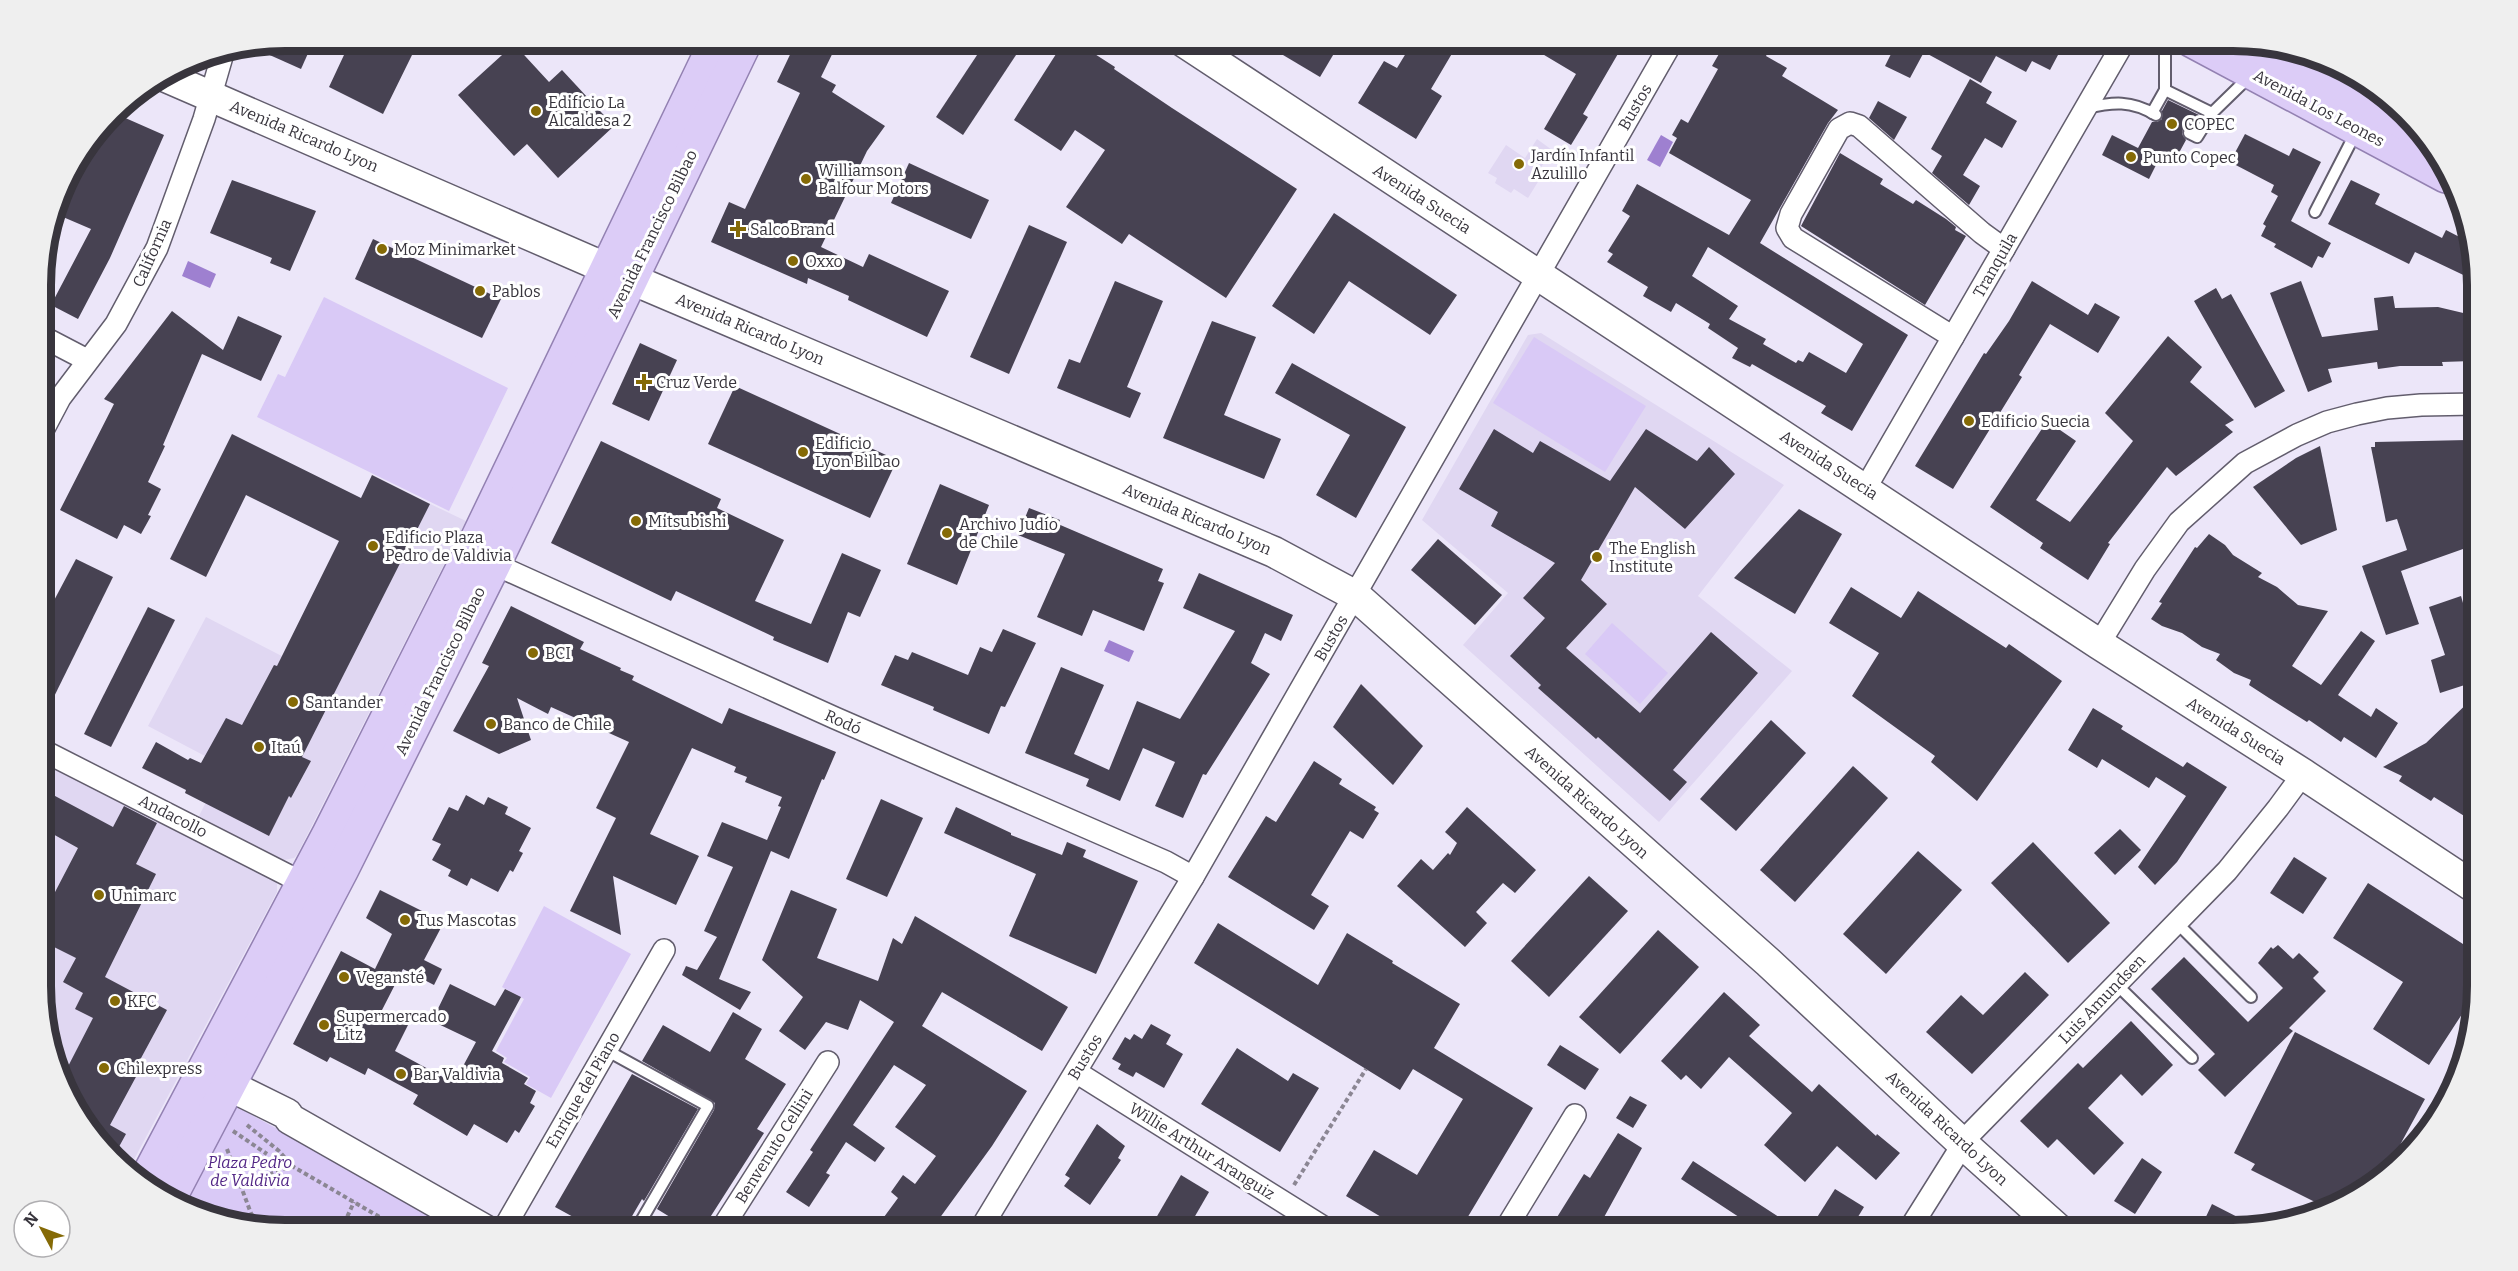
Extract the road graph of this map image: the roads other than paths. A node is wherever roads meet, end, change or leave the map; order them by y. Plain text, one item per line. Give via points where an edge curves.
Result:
1 (712, 51) edge
2 (740, 51) edge
3 (1201, 51) edge
4 (1667, 51) edge
5 (2119, 51) edge
6 (2165, 51) edge
7 (2227, 51) edge
8 (221, 60) edge
9 (2256, 60) edge
10 (172, 80) edge
11 (2165, 90) junction
12 (209, 96) junction
13 (2086, 108) junction
14 (2211, 113) junction
15 (2403, 124) edge
16 (2357, 129) junction
17 (2189, 133) dead end
18 (2438, 172) edge
19 (2315, 212) dead end
20 (2004, 249) junction
21 (619, 273) junction
22 (1538, 276) junction
23 (1953, 337) junction
24 (51, 341) edge
25 (87, 360) junction
26 (2467, 404) edge
27 (51, 415) edge
28 (1865, 489) junction
29 (494, 564) junction
30 (1356, 596) junction
31 (2098, 644) junction
32 (51, 755) edge
33 (2303, 774) junction
34 (1193, 877) junction
35 (2467, 882) edge
36 (303, 883) junction
37 (2176, 922) junction
38 (664, 950) dead end
39 (2116, 984) junction
40 (2251, 997) dead end
41 (606, 1050) junction
42 (2192, 1058) dead end
43 (828, 1062) dead end
44 (1077, 1072) junction
45 (216, 1079) junction
46 (1575, 1115) dead end
47 (1963, 1144) junction
48 (148, 1176) edge
49 (172, 1191) edge
50 (467, 1220) edge
51 (509, 1220) edge
52 (642, 1220) edge
53 (727, 1220) edge
54 (986, 1220) edge
55 (1312, 1220) edge
56 (1511, 1220) edge
57 (1915, 1220) edge
58 (2049, 1220) edge

1 - 21 main road, Avenida Francisco Bilbao
2 - 21 main road, Avenida Francisco Bilbao
3 - 22 street, Avenida Suecia
4 - 22 street, Bustos
5 - 13 street, Tranquila
6 - 11 lane
7 - 9 main road, Avenida Los Leones
8 - 12 street, California
9 - 14 lane
9 - 15 main road, Avenida Los Leones
9 - 16 main road, Avenida Los Leones
10 - 12 street, Avenida Ricardo Lyon
11 - 13 lane via 2154,114 2134,104 2108,103
11 - 14 lane
12 - 21 street, Avenida Ricardo Lyon
12 - 25 street, California via 157,248 116,324
13 - 20 street, Tranquila
14 - 17 lane via 2197,138
16 - 18 main road, Avenida Los Leones
16 - 19 lane
20 - 23 street, Tranquila
20 - 23 street via 1859,126 1850,123 1839,129 1791,213 1787,228 1793,238
21 - 29 main road, Avenida Francisco Bilbao
21 - 30 street, Avenida Ricardo Lyon via 1274,552
21 - 36 main road, Avenida Francisco Bilbao
22 - 28 street, Avenida Suecia
22 - 30 street, Bustos
23 - 28 street, Tranquila
24 - 25 street
25 - 27 street, California
26 - 31 street via 2387,408 2357,414 2297,435 2245,463 2179,522
28 - 31 street, Avenida Suecia
29 - 34 street, Rodó
29 - 45 main road, Avenida Francisco Bilbao via 342,869
30 - 34 street, Bustos
30 - 47 street, Avenida Ricardo Lyon via 1768,962
31 - 33 street, Avenida Suecia
32 - 36 street, Andacollo
33 - 35 street, Avenida Suecia
33 - 37 street, Luis Amundsen via 2227,871
34 - 44 street, Bustos
36 - 45 main road, Avenida Francisco Bilbao
37 - 39 street, Luis Amundsen
37 - 40 lane
38 - 41 street, Enrique del Piano
39 - 42 lane
39 - 47 street, Luis Amundsen
41 - 51 street, Enrique del Piano
41 - 52 lane via 708,1106
43 - 53 street, Benvenuto Cellini
44 - 54 street, Bustos
44 - 55 street, Willie Arthur Aranguiz
45 - 48 main road, Avenida Francisco Bilbao
45 - 49 main road, Avenida Francisco Bilbao
45 - 50 street via 287,1114
46 - 56 street
47 - 57 street, Luis Amundsen
47 - 58 street, Avenida Ricardo Lyon

